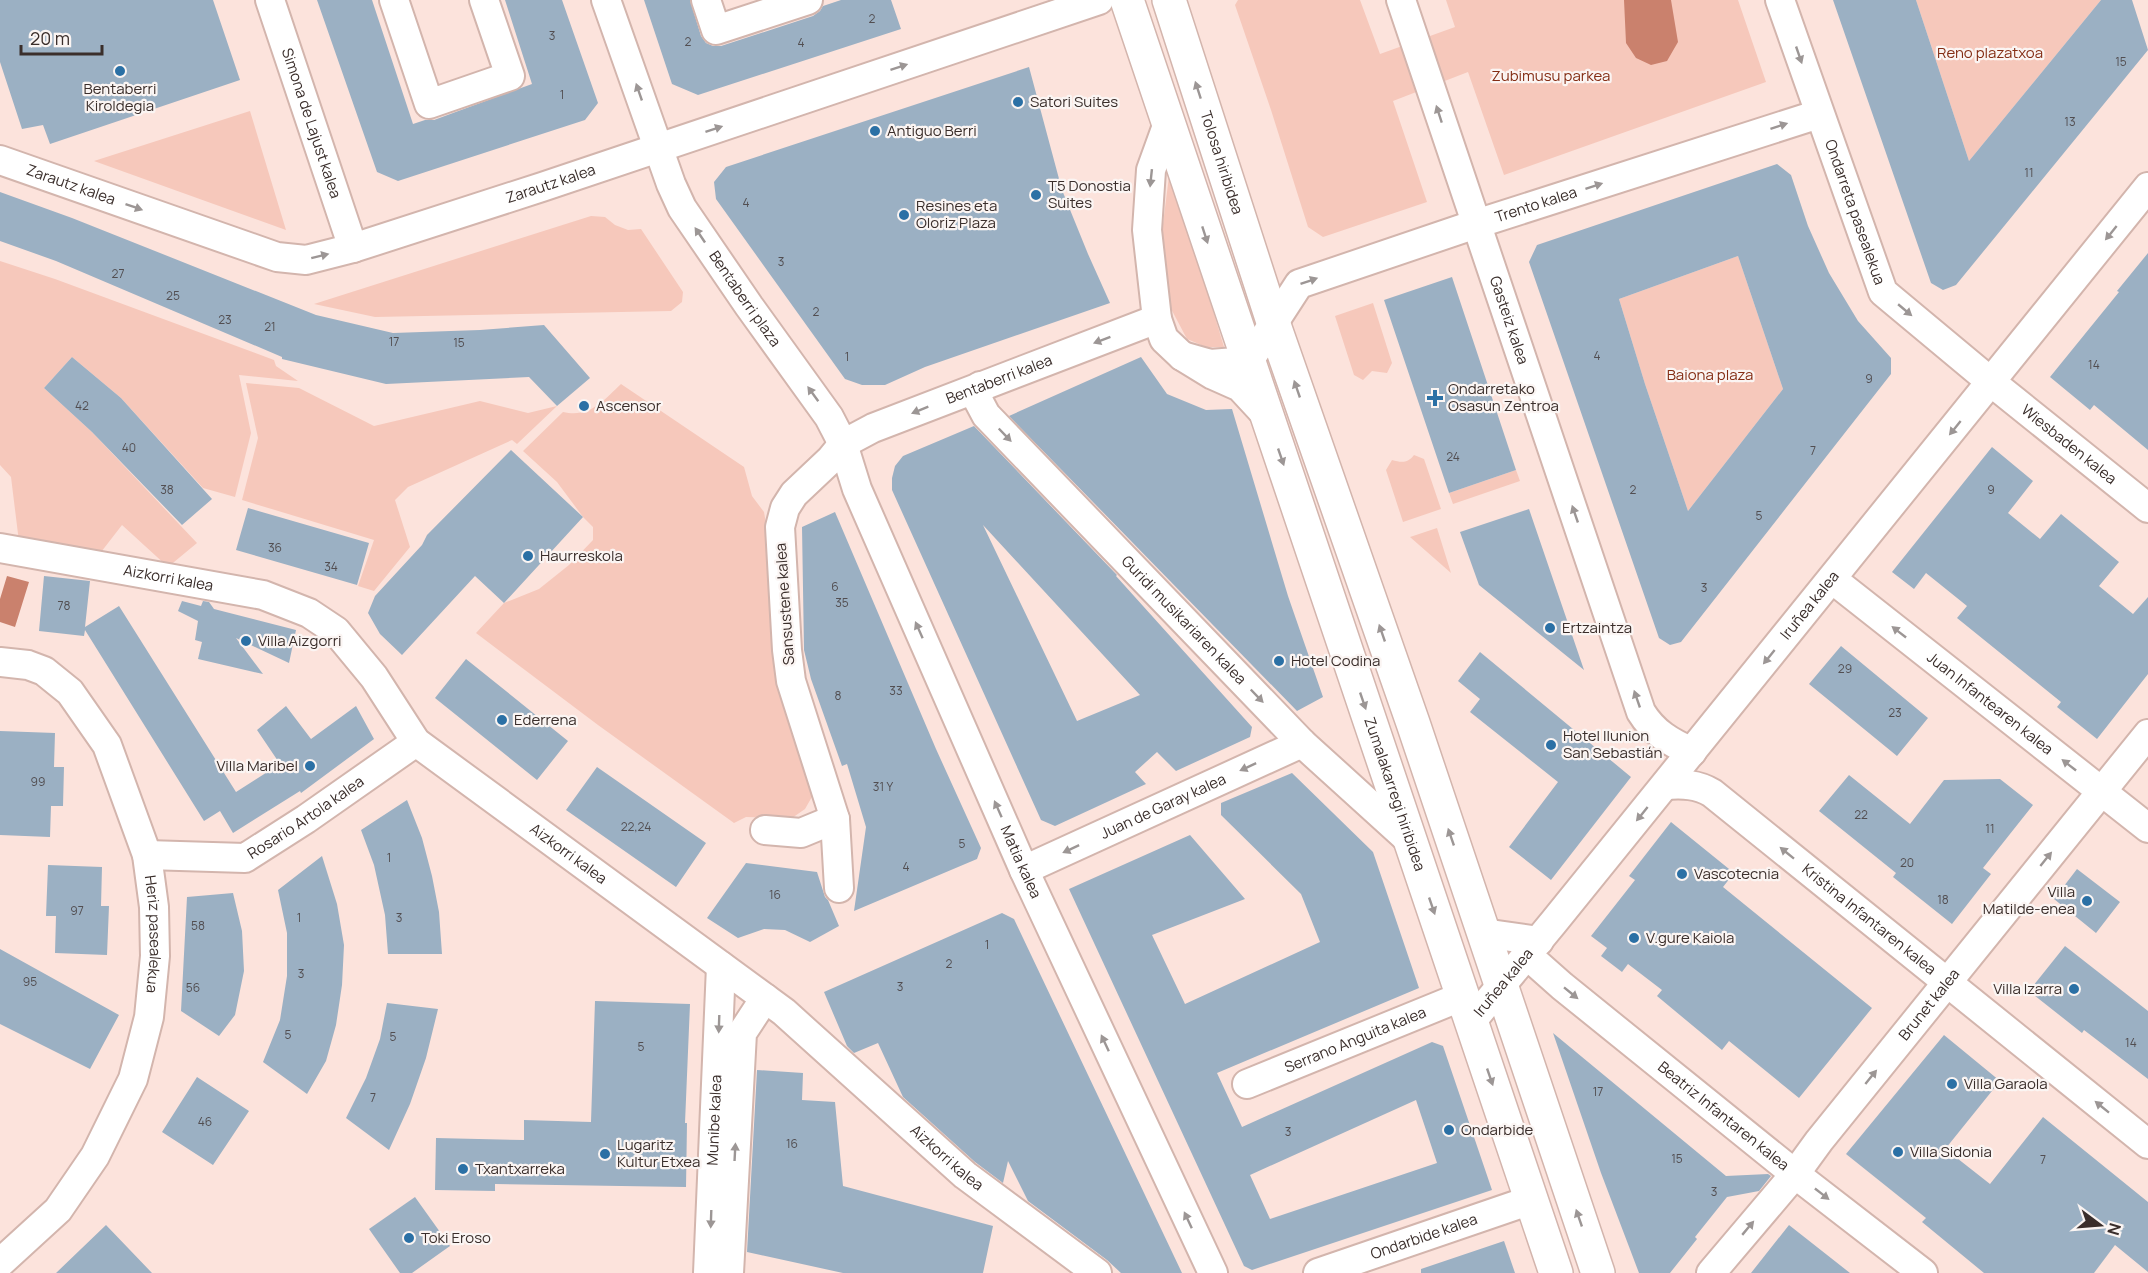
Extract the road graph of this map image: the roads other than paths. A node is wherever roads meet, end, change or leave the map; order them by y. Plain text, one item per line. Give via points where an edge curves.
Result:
1 (270, 0) edge
2 (394, 0) edge
3 (484, 0) edge
4 (606, 0) edge
5 (706, 0) edge
6 (808, 0) edge
7 (1098, 0) edge
8 (1127, 0) edge
9 (1169, 0) edge
10 (1401, 0) edge
11 (1780, 0) edge
12 (1818, 114) junction
13 (1168, 123) junction
14 (658, 147) junction
15 (0, 160) edge
16 (2148, 187) edge
17 (1476, 224) junction
18 (353, 248) junction
19 (1156, 320) junction
20 (1274, 325) junction
21 (1182, 356) junction
22 (1249, 361) junction
23 (1990, 382) junction
24 (980, 386) junction
25 (1268, 417) junction
26 (843, 444) junction
27 (2148, 508) edge
28 (0, 548) edge
29 (1832, 579) junction
30 (0, 662) edge
31 (2148, 734) edge
32 (416, 742) junction
33 (1302, 743) junction
34 (1692, 752) junction
35 (1666, 785) junction
36 (2101, 790) junction
37 (835, 819) junction
38 (2148, 828) edge
39 (765, 830) dead end
40 (1410, 841) junction
41 (147, 855) junction
42 (1024, 870) junction
43 (839, 888) dead end
44 (1483, 933) junction
45 (1533, 948) junction
46 (721, 966) junction
47 (1947, 983) junction
48 (1501, 986) junction
49 (765, 998) junction
50 (1467, 1009) junction
51 (1247, 1084) dead end
52 (2148, 1143) edge
53 (1795, 1174) junction
54 (1531, 1200) junction
55 (0, 1263) edge
56 (708, 1273) edge
57 (729, 1273) edge
58 (1097, 1273) edge
59 (1213, 1273) edge
60 (1318, 1273) edge
61 (1556, 1273) edge
62 (1598, 1273) edge
63 (1711, 1273) edge
64 (1923, 1273) edge

1 - 18 street, Simona de Lajust kalea
2 - 3 street via 429,104 510,76
14 -> 4 street, Bentaberri plaza
5 - 6 street via 716,30
14 -> 7 street, Zarautz kalea
8 - 13 main road
20 -> 9 main road, Tolosa hiribidea
17 -> 10 street, Gasteiz kalea
11 -> 12 street, Ondarreta pasealekua
17 -> 12 street, Trento kalea
12 -> 23 street, Ondarreta pasealekua via 1883,292
13 -> 19 street via 1151,170 1147,230
13 -> 22 main road, Zumalakarregi hiribidea
14 - 18 street, Zarautz kalea
26 -> 14 street, Bentaberri plaza via 830,417 682,208
15 -> 18 street, Zarautz kalea via 277,257 306,260
16 -> 23 street, Iruñea kalea
20 -> 17 street, Trento kalea via 1299,284
34 -> 17 street, Gasteiz kalea via 1667,741 1641,712
19 - 21 street via 1164,339
19 -> 24 street, Bentaberri kalea
20 - 22 street, Trento kalea
44 -> 20 main road
21 - 22 street via 1210,363
21 - 25 street via 1240,387
22 - 25 main road, Zumalakarregi hiribidea
23 - 27 street, Wiesbaden kalea
23 -> 29 street, Iruñea kalea
24 -> 26 street, Bentaberri kalea via 873,428
24 -> 33 street, Guridi musikariaren kalea via 978,400 986,415
25 -> 40 main road, Zumalakarregi hiribidea
26 - 37 street, Sansustene kalea via 794,494 780,527 791,681
42 -> 26 street, Matia kalea via 857,489
28 - 32 street, Aizkorri kalea via 263,595 309,613 345,641 374,677
29 -> 34 street, Iruñea kalea
36 -> 29 street, Juan Infantearen kalea
30 - 41 street, Heriz pasealekua via 44,671 70,692 107,745
31 - 36 street, Brunet kalea
32 - 41 street, Rosario Artola kalea via 245,858
32 - 46 street, Aizkorri kalea
33 - 40 street, Guridi musikariaren kalea
33 -> 42 street, Juan de Garay kalea
34 - 35 street, Iruñea kalea
35 -> 45 street, Iruñea kalea
47 -> 35 street, Kristina Infantaren kalea via 1712,793 1688,784
36 - 38 street, Juan Infantearen kalea
47 -> 36 street, Brunet kalea
37 - 39 street via 801,833
37 - 43 street, Sansustene kalea
40 -> 50 main road, Zumalakarregi hiribidea
41 - 55 street, Heriz pasealekua via 155,956 149,1017 133,1079 95,1156 58,1210
59 -> 42 street, Matia kalea
44 - 45 street
44 - 48 main road
45 - 48 street, Iruñea kalea
45 -> 53 street, Beatriz Infantaren kalea via 1562,986
46 - 49 street, Aizkorri kalea
46 -> 56 street, Munibe kalea
52 -> 47 street, Kristina Infantaren kalea
53 -> 47 street, Brunet kalea
48 - 50 street, Iruñea kalea
62 -> 48 main road
57 -> 49 street, Munibe kalea via 741,1033
49 - 58 street, Aizkorri kalea via 965,1176
50 - 51 street, Serrano Anguita kalea
50 -> 54 main road, Zumalakarregi hiribidea
63 -> 53 street, Brunet kalea
53 -> 64 street, Beatriz Infantaren kalea
54 - 60 street, Ondarbide kalea
54 - 61 main road, Zumalakarregi hiribidea

